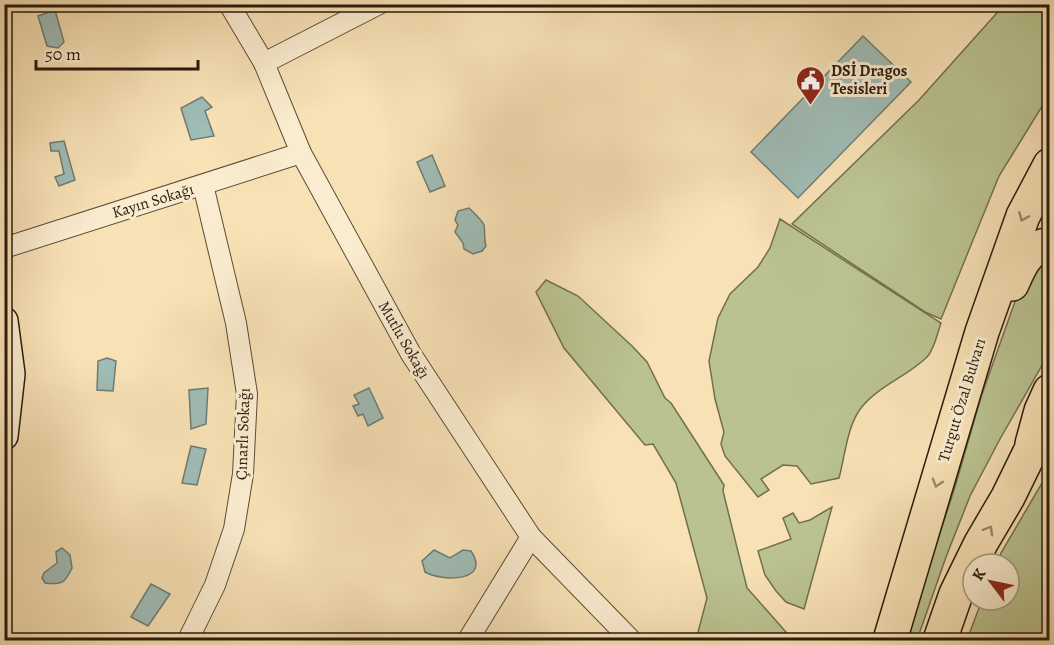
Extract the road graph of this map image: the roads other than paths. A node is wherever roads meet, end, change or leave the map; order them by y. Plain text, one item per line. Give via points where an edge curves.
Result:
1 (229, 4) edge
2 (379, 4) edge
3 (264, 63) junction
4 (301, 153) junction
5 (1050, 165) edge
6 (203, 185) junction
7 (1050, 244) edge
8 (4, 248) edge
9 (4, 321) edge
10 (982, 332) junction
11 (1050, 392) edge
12 (1050, 424) edge
13 (4, 436) edge
14 (1029, 454) junction
15 (531, 537) junction
16 (188, 640) edge
17 (468, 640) edge
18 (631, 640) edge
19 (890, 640) edge
20 (940, 640) edge

1 - 3 street, Mutlu Sokağı
2 - 3 street
3 - 4 street, Mutlu Sokağı
4 - 6 street, Kayın Sokağı
4 - 15 street, Mutlu Sokağı via 411,354
5 -> 10 highway, Turgut Özal Bulvarı via 1023,216
6 - 8 street, Kayın Sokağı
6 - 16 street, Çınarlı Sokağı via 236,323 247,394 243,474 234,530 215,585
7 - 10 highway via 1031,251 1025,258
9 - 13 street via 11,374
10 -> 19 highway, Turgut Özal Bulvarı
11 - 14 highway
12 - 14 highway
20 -> 14 highway via 956,594
15 - 17 street
15 - 18 street, Mutlu Sokağı

